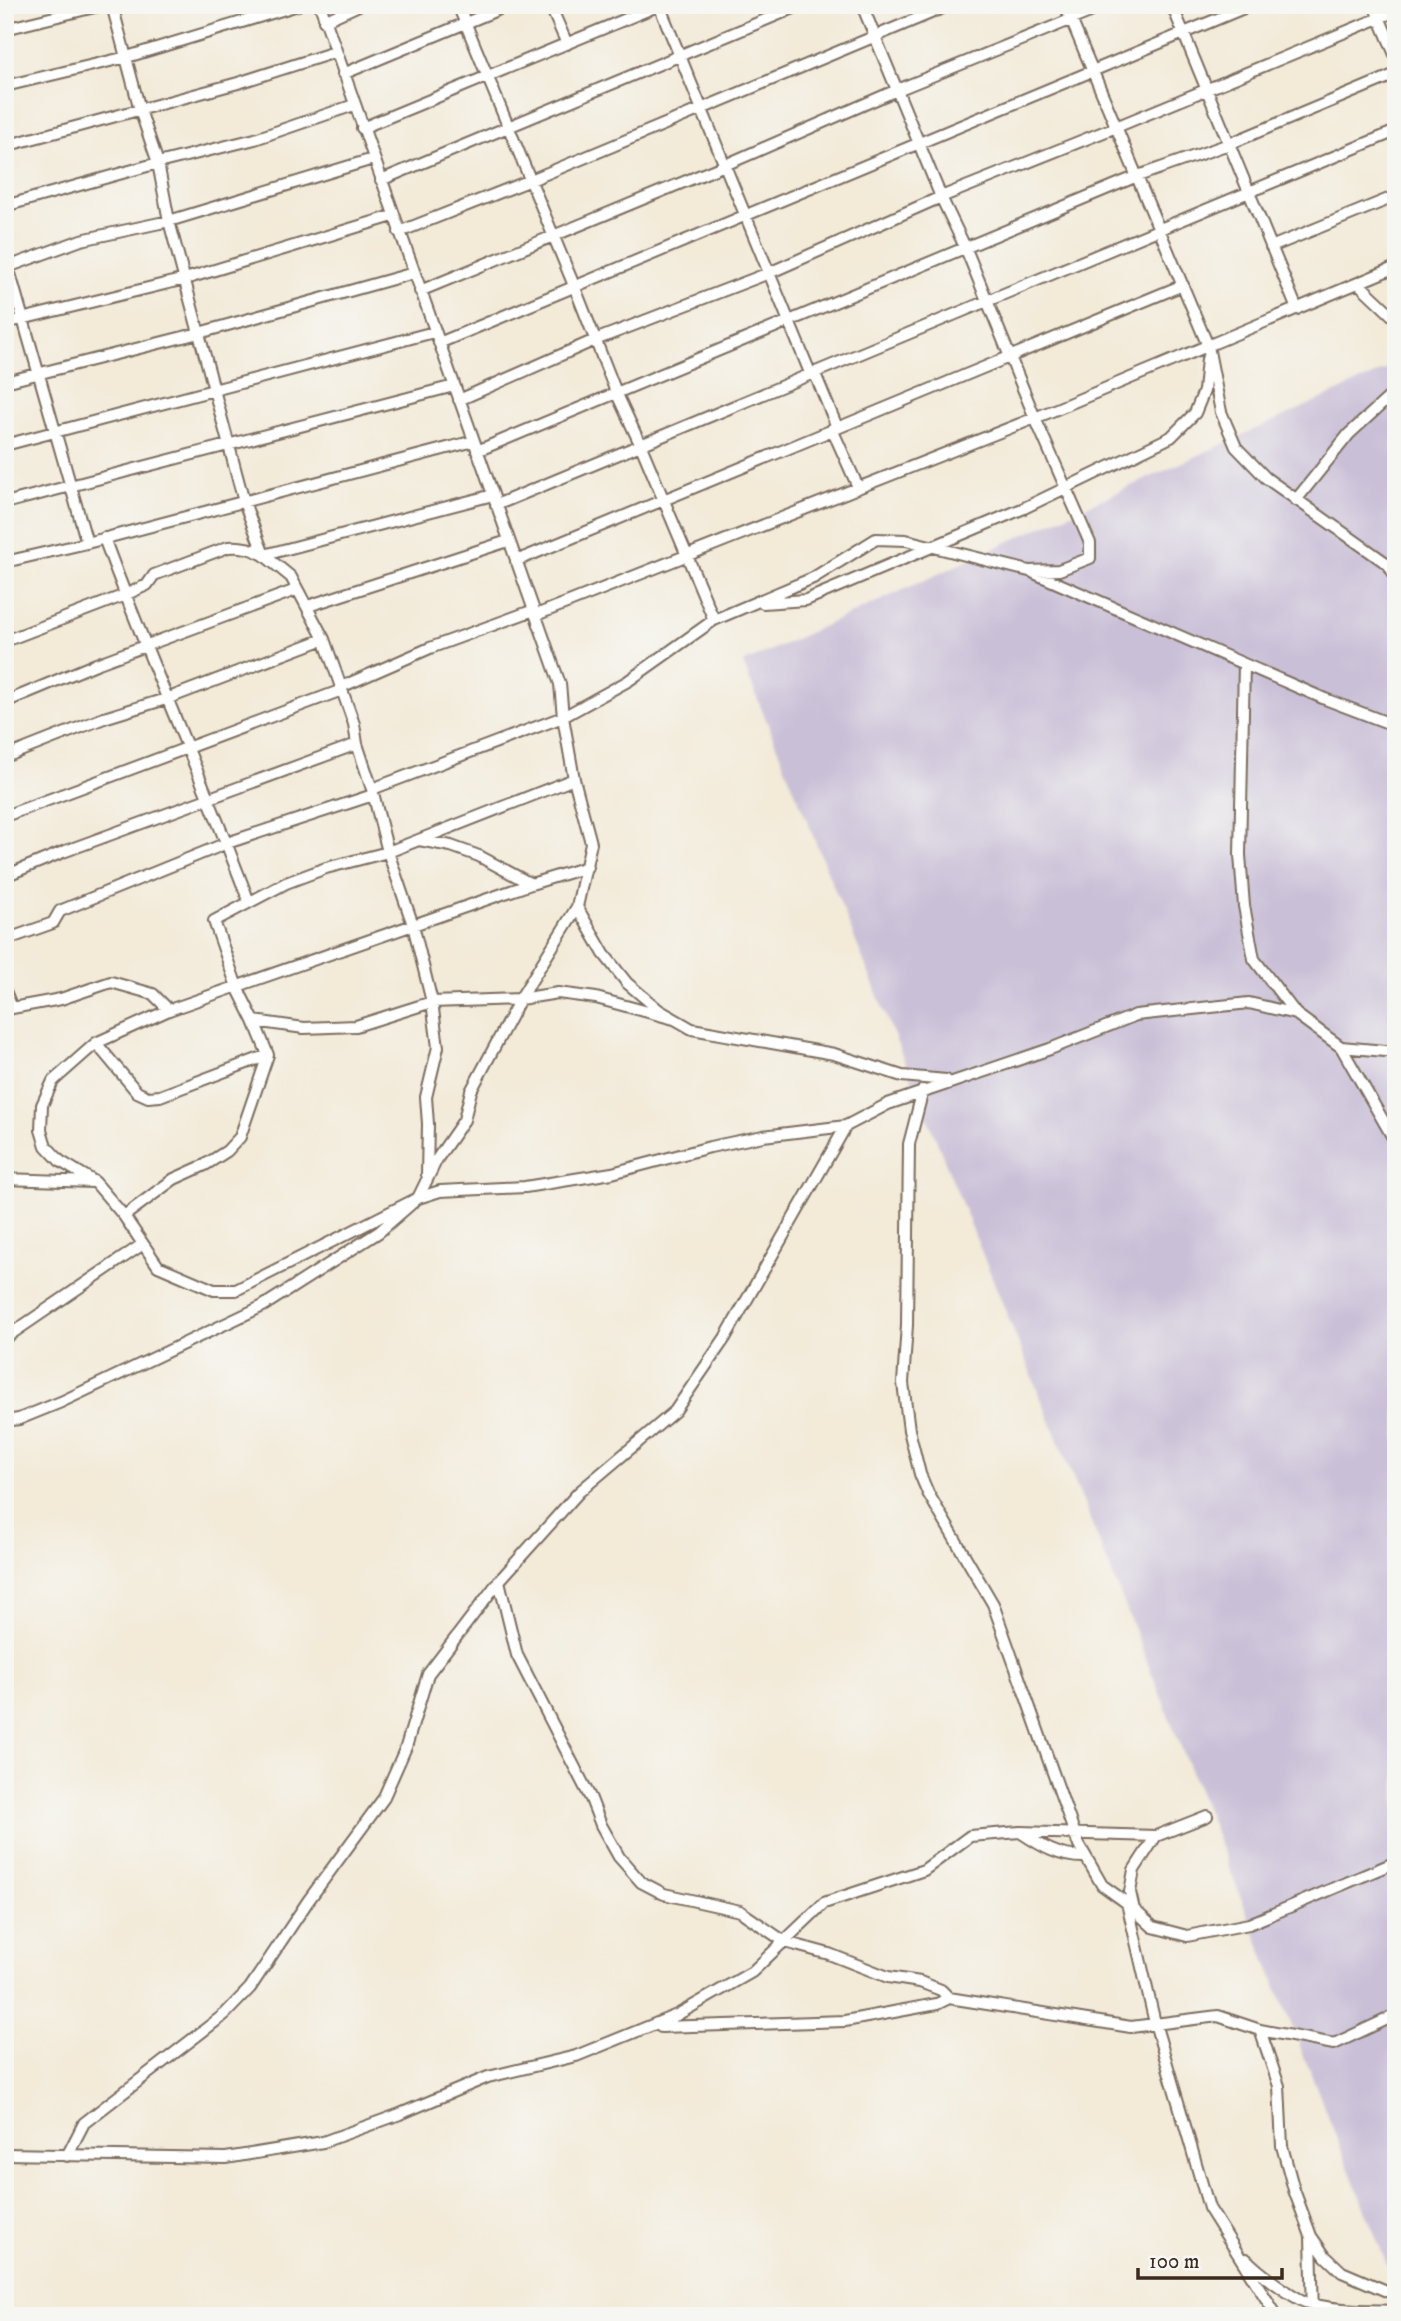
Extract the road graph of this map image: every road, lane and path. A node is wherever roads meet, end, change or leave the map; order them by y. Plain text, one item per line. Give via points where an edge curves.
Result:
1 (103, 5) edge
2 (112, 5) edge
3 (298, 5) edge
4 (320, 5) edge
5 (359, 5) edge
6 (458, 5) edge
7 (509, 5) edge
8 (550, 5) edge
9 (659, 5) edge
10 (801, 5) edge
11 (862, 5) edge
12 (950, 5) edge
13 (1065, 5) edge
14 (1107, 5) edge
15 (1172, 5) edge
16 (1251, 5) edge
17 (1374, 5) edge
18 (1396, 11) edge
19 (1379, 18) junction
20 (1071, 20) junction
21 (324, 21) junction
22 (466, 23) junction
23 (5, 29) edge
24 (1184, 34) junction
25 (875, 37) junction
26 (567, 44) junction
27 (335, 52) junction
28 (680, 56) junction
29 (127, 57) junction
30 (1396, 57) edge
31 (1093, 72) junction
32 (343, 74) junction
33 (1396, 74) edge
34 (488, 77) junction
35 (5, 86) edge
36 (897, 90) junction
37 (1207, 90) junction
38 (355, 105) junction
39 (702, 109) junction
40 (140, 110) junction
41 (509, 127) junction
42 (362, 128) junction
43 (1116, 128) junction
44 (1396, 131) edge
45 (1229, 144) junction
46 (918, 145) junction
47 (5, 146) edge
48 (373, 159) junction
49 (158, 163) junction
50 (725, 165) junction
51 (1135, 177) junction
52 (381, 180) junction
53 (531, 180) junction
54 (1249, 192) junction
55 (1396, 196) edge
56 (941, 197) junction
57 (5, 206) edge
58 (393, 216) junction
59 (746, 216) junction
60 (169, 221) junction
61 (1160, 230) junction
62 (399, 232) junction
63 (554, 236) junction
64 (1272, 247) junction
65 (966, 250) junction
66 (6, 264) edge
67 (1396, 267) edge
68 (414, 272) junction
69 (769, 272) junction
70 (185, 279) junction
71 (1358, 283) junction
72 (1182, 285) junction
73 (575, 288) junction
74 (420, 291) junction
75 (987, 302) junction
76 (1297, 309) junction
77 (23, 318) junction
78 (1396, 319) edge
79 (789, 321) junction
80 (5, 323) edge
81 (434, 332) junction
82 (199, 333) junction
83 (595, 340) junction
84 (439, 343) junction
85 (1208, 346) junction
86 (1010, 357) junction
87 (40, 374) junction
88 (813, 375) junction
89 (5, 382) edge
90 (454, 386) junction
91 (214, 391) junction
92 (1396, 391) edge
93 (616, 392) junction
94 (459, 400) junction
95 (1035, 418) junction
96 (835, 428) junction
97 (55, 431) junction
98 (228, 444) junction
99 (5, 445) edge
100 (475, 446) junction
101 (641, 446) junction
102 (71, 486) junction
103 (858, 487) junction
104 (1066, 489) junction
105 (494, 500) junction
106 (663, 500) junction
107 (1296, 500) junction
108 (244, 502) junction
109 (5, 503) edge
110 (104, 538) junction
111 (508, 541) junction
112 (88, 543) junction
113 (934, 547) junction
114 (264, 555) junction
115 (688, 557) junction
116 (516, 561) junction
117 (5, 562) edge
118 (1029, 571) junction
119 (1396, 579) edge
120 (296, 590) junction
121 (125, 595) junction
122 (751, 604) junction
123 (308, 606) junction
124 (535, 613) junction
125 (714, 620) junction
126 (324, 639) junction
127 (5, 641) edge
128 (146, 647) junction
129 (1244, 664) junction
130 (341, 688) junction
131 (169, 698) junction
132 (5, 702) edge
133 (563, 717) junction
134 (1396, 726) edge
135 (357, 744) junction
136 (188, 747) junction
137 (5, 757) edge
138 (574, 779) junction
139 (372, 792) junction
140 (210, 798) junction
141 (6, 814) edge
142 (419, 840) junction
143 (227, 843) junction
144 (388, 852) junction
145 (587, 867) junction
146 (5, 876) edge
147 (531, 884) junction
148 (249, 901) junction
149 (577, 907) junction
150 (413, 925) junction
151 (5, 940) edge
152 (237, 987) junction
153 (5, 990) edge
154 (520, 999) junction
155 (432, 1002) junction
156 (9, 1009) edge
157 (169, 1010) junction
158 (1296, 1014) junction
159 (674, 1019) junction
160 (254, 1021) junction
161 (96, 1042) junction
162 (1341, 1047) junction
163 (1396, 1052) edge
164 (268, 1055) junction
165 (953, 1080) junction
166 (923, 1090) junction
167 (846, 1126) junction
168 (1396, 1143) edge
169 (427, 1178) junction
170 (5, 1179) edge
171 (95, 1182) junction
172 (418, 1198) junction
173 (124, 1216) junction
174 (143, 1244) junction
175 (5, 1338) edge
176 (5, 1421) edge
177 (499, 1581) junction
178 (1207, 1816) dead end
179 (1020, 1832) junction
180 (1075, 1834) junction
181 (1156, 1836) junction
182 (1086, 1857) junction
183 (1396, 1862) edge
184 (1130, 1906) junction
185 (785, 1942) junction
186 (949, 1998) junction
187 (1396, 2015) edge
188 (1154, 2024) junction
189 (648, 2028) junction
190 (1260, 2031) junction
191 (5, 2154) edge
192 (67, 2155) junction
193 (1225, 2236) junction
194 (1311, 2236) junction
195 (1396, 2295) edge
196 (1311, 2303) junction
197 (1396, 2311) edge
198 (1277, 2316) edge
199 (1313, 2316) edge

1 - 23 street
2 - 29 street
3 - 29 street
4 - 21 street
5 - 21 street
6 - 22 street
7 - 22 street
8 - 26 street
9 - 26 street
9 - 28 street
10 - 28 street
11 - 25 street
12 - 25 street
13 - 20 street
14 - 20 street
15 - 24 street
16 - 24 street
17 - 19 street
18 - 19 street
19 - 30 street
19 - 37 street
20 - 31 street
20 - 36 street
21 - 27 street
22 - 32 street
22 - 34 street
24 - 31 street
24 - 37 street
25 - 36 street
25 - 39 street
26 - 34 street
27 - 32 street
27 - 40 street
28 - 39 street
28 - 41 street
29 - 35 street
29 - 40 street
31 - 43 street
31 - 46 street
32 - 38 street
33 - 45 street
34 - 41 street
34 - 42 street
36 - 46 street
36 - 50 street
37 - 43 street
37 - 45 street
38 - 42 street
38 - 49 street via 255,139
39 - 50 street
39 - 53 street
40 - 47 street
40 - 49 street
41 - 52 street
41 - 53 street
42 - 48 street
43 - 51 street
43 - 56 street
44 - 54 street
45 - 51 street
45 - 54 street
46 - 56 street
46 - 59 street
48 - 52 street
48 - 60 street
49 - 57 street
49 - 60 street
50 - 59 street
50 - 63 street
51 - 61 street
51 - 65 street
52 - 58 street
53 - 62 street
53 - 63 street
54 - 61 street
54 - 64 street
55 - 64 street
56 - 65 street
56 - 69 street
58 - 62 street
58 - 70 street
59 - 69 street
59 - 73 street
60 - 66 street via 81,240
60 - 70 street
61 - 72 street
61 - 75 street
62 - 68 street
63 - 73 street
63 - 74 street
64 - 76 street
65 - 75 street
65 - 79 street
66 - 77 street
67 - 71 street
68 - 74 street
68 - 82 street
69 - 79 street
69 - 83 street
70 - 77 street
70 - 82 street
71 - 76 street
71 - 78 street
72 - 85 street
72 - 86 street
73 - 83 street
73 - 84 street
74 - 81 street
75 - 86 street
75 - 88 street
76 - 85 street
77 - 80 street
77 - 87 street
79 - 88 street
79 - 93 street
81 - 84 street
81 - 91 street
82 - 87 street
82 - 91 street
83 - 93 street
83 - 94 street
84 - 90 street
85 - 95 street
85 - 104 street via 1204,391 1195,413 1171,437
85 - 107 street via 1221,412 1236,447
86 - 95 street
86 - 96 street
87 - 89 street
87 - 97 street
88 - 96 street
88 - 101 street
90 - 94 street
90 - 98 street
91 - 97 street
91 - 98 street
92 - 107 street via 1349,434
93 - 100 street
93 - 101 street
94 - 100 street
95 - 103 street
95 - 104 street
96 - 103 street
96 - 106 street
97 - 99 street
97 - 102 street
98 - 102 street
98 - 108 street
100 - 105 street
100 - 108 street
101 - 105 street
101 - 106 street
102 - 109 street
102 - 112 street
103 - 115 street
104 - 113 street
104 - 118 street via 1090,542 1090,558 1059,570
105 - 111 street
105 - 114 street
106 - 115 street
106 - 116 street
107 - 119 street via 1389,565
108 - 110 street
108 - 114 street
110 - 112 street
110 - 121 street
111 - 116 street
111 - 123 street
112 - 117 street
113 - 118 street
113 - 122 street via 806,600
113 - 122 street via 876,539 813,578
114 - 120 street via 291,577
114 - 121 street via 241,546 229,547 154,575 147,585
115 - 124 street
115 - 125 street
116 - 124 street
118 - 129 street
120 - 123 street
120 - 128 street
121 - 127 street
121 - 128 street
122 - 125 street
123 - 126 street
124 - 130 street via 430,648
124 - 133 street via 560,684
125 - 133 street via 628,681
126 - 130 street
126 - 131 street
128 - 131 street
128 - 132 street
129 - 134 street
129 - 158 street via 1240,855 1244,906 1254,959
130 - 135 street
130 - 136 street
131 - 136 street
131 - 137 street
133 - 138 street
133 - 139 street
135 - 139 street
135 - 140 street
136 - 140 street
136 - 141 street
138 - 142 street
138 - 145 street via 591,843
139 - 143 street
139 - 144 street
140 - 143 street
140 - 146 street
142 - 144 street
142 - 147 street via 479,856
143 - 148 street
143 - 151 street via 60,911 52,923
144 - 148 street via 326,868
144 - 150 street
145 - 147 street
145 - 149 street
147 - 150 street
148 - 152 street via 214,920
149 - 154 street
149 - 159 street via 627,983
150 - 152 street
150 - 155 street
152 - 157 street
152 - 160 street
153 - 156 street
154 - 155 street
154 - 159 street via 558,993
154 - 169 street via 471,1091 464,1120
155 - 160 street via 356,1026 304,1028
155 - 169 street via 438,1046 426,1097
156 - 157 street via 61,999 111,982 153,994
157 - 161 street
158 - 162 street
158 - 165 street via 1248,1003 1136,1015
159 - 165 street via 692,1029 834,1054 902,1076
160 - 164 street
161 - 164 street via 137,1092 148,1097
161 - 171 street via 53,1081 42,1105 41,1130 46,1146 60,1161
162 - 163 street
162 - 168 street
164 - 173 street via 240,1137 227,1151 174,1178
165 - 166 street
166 - 167 street
166 - 180 street via 909,1144 903,1382 909,1430 928,1493 993,1604
167 - 172 street via 762,1136 599,1175 525,1187 440,1191
167 - 177 street via 725,1338 675,1411 579,1492
169 - 172 street
170 - 171 street
171 - 173 street
172 - 174 street via 236,1290 214,1290 158,1266
172 - 176 street via 379,1232 264,1306 61,1402
173 - 174 street
174 - 175 street
177 - 185 street via 517,1655 619,1857 641,1882 664,1894 740,1911
177 - 192 street via 428,1674 406,1747 383,1799 250,1988 225,2014 84,2123
178 - 181 street
179 - 180 street
179 - 182 street via 1048,1850
179 - 185 street via 970,1836 924,1870 824,1903
180 - 181 street
180 - 182 street
181 - 184 street via 1134,1870
182 - 184 street via 1102,1885
183 - 184 street via 1249,1924 1187,1936 1153,1927
184 - 188 street
185 - 186 street via 888,1977 920,1982
185 - 189 street via 752,1972
186 - 188 street via 1131,2027
186 - 189 street via 845,2021
187 - 190 street via 1335,2044
188 - 190 street via 1218,2016
188 - 193 street via 1209,2208
189 - 192 street via 576,2056 488,2077 323,2142 226,2158
190 - 194 street via 1279,2086 1282,2146
191 - 192 street
193 - 196 street via 1256,2270
193 - 198 street
194 - 195 street via 1342,2272
194 - 196 street
196 - 197 street
196 - 199 street

